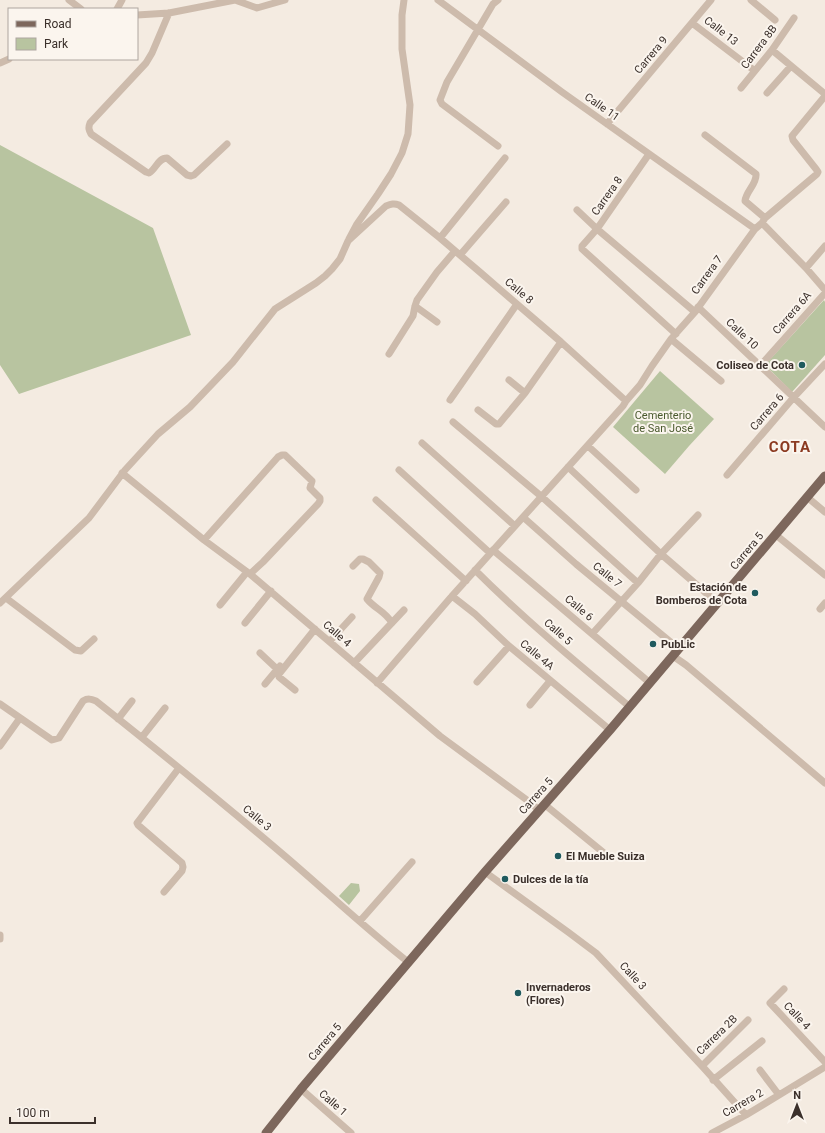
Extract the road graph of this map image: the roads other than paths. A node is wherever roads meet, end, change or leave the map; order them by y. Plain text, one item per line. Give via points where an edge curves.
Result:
1 (69, 0) edge
2 (235, 0) edge
3 (263, 0) edge
4 (285, 0) edge
5 (404, 0) edge
6 (438, 0) edge
7 (498, 0) edge
8 (711, 0) edge
9 (751, 0) edge
10 (79, 8) edge
11 (257, 8) junction
12 (169, 14) junction
13 (138, 15) edge
14 (794, 18) dead end
15 (775, 20) dead end
16 (692, 23) junction
17 (478, 30) junction
18 (772, 50) junction
19 (791, 66) junction
20 (755, 71) junction
21 (741, 88) dead end
22 (767, 93) dead end
23 (825, 95) edge
24 (607, 124) junction
25 (705, 135) dead end
26 (227, 144) dead end
27 (498, 146) dead end
28 (649, 154) junction
29 (505, 158) dead end
30 (506, 202) dead end
31 (577, 210) dead end
32 (763, 221) junction
33 (597, 229) junction
34 (755, 229) junction
35 (440, 238) junction
36 (348, 241) junction
37 (825, 246) edge
38 (458, 253) junction
39 (806, 268) junction
40 (825, 291) edge
41 (517, 304) junction
42 (415, 306) junction
43 (696, 309) junction
44 (437, 322) dead end
45 (673, 337) junction
46 (561, 342) junction
47 (389, 354) dead end
48 (825, 364) edge
49 (760, 366) junction
50 (509, 380) dead end
51 (720, 381) dead end
52 (525, 393) junction
53 (794, 397) junction
54 (450, 400) dead end
55 (626, 401) junction
56 (478, 410) dead end
57 (452, 422) dead end
58 (825, 427) edge
59 (422, 443) dead end
60 (588, 446) junction
61 (568, 467) junction
62 (399, 470) dead end
63 (122, 473) junction
64 (727, 475) dead end
65 (825, 476) edge
66 (636, 490) dead end
67 (542, 497) junction
68 (807, 497) junction
69 (376, 500) dead end
70 (825, 512) edge
71 (698, 515) dead end
72 (523, 517) junction
73 (515, 526) junction
74 (776, 535) junction
75 (204, 540) junction
76 (492, 552) junction
77 (661, 554) junction
78 (353, 566) dead end
79 (475, 570) junction
80 (249, 573) junction
81 (825, 575) edge
82 (466, 581) junction
83 (638, 583) junction
84 (271, 591) junction
85 (452, 596) junction
86 (713, 599) dead end
87 (2, 600) edge
88 (621, 601) junction
89 (825, 603) edge
90 (220, 605) dead end
91 (820, 609) dead end
92 (404, 610) dead end
93 (352, 617) dead end
94 (245, 623) dead end
95 (392, 623) junction
96 (314, 628) junction
97 (592, 634) junction
98 (94, 639) dead end
99 (330, 641) junction
100 (509, 646) junction
101 (676, 652) junction
102 (260, 653) dead end
103 (354, 663) junction
104 (278, 669) junction
105 (550, 681) junction
106 (477, 682) dead end
107 (378, 683) junction
108 (650, 683) junction
109 (265, 684) dead end
110 (295, 690) dead end
111 (132, 701) dead end
112 (0, 704) edge
113 (530, 705) dead end
114 (630, 707) junction
115 (165, 708) dead end
116 (20, 718) junction
117 (118, 719) junction
118 (610, 730) junction
119 (142, 737) junction
120 (0, 746) edge
121 (179, 768) junction
122 (825, 782) edge
123 (542, 807) junction
124 (604, 853) dead end
125 (412, 862) dead end
126 (485, 872) junction
127 (164, 892) dead end
128 (360, 921) junction
129 (0, 935) edge
130 (0, 939) edge
131 (408, 962) junction
132 (784, 989) dead end
133 (748, 1020) dead end
134 (762, 1041) dead end
135 (825, 1062) edge
136 (702, 1066) junction
137 (825, 1067) edge
138 (760, 1070) dead end
139 (713, 1080) junction
140 (301, 1089) junction
141 (779, 1095) junction
142 (746, 1115) junction
143 (266, 1133) edge
144 (351, 1133) edge
145 (712, 1133) edge

1 - 10 street
2 - 11 street
2 - 12 street
3 - 11 street
4 - 11 street
5 - 36 street via 402,49 410,105 408,134 391,174
6 - 17 street, Calle 11
7 - 17 street
8 - 16 street, Carrera 9
9 - 15 street
12 - 13 street
12 - 26 street via 146,63 90,123 89,130 91,134 149,173 162,159 167,158 187,175 194,175
14 - 18 street, Carrera 8B
16 - 20 street, Calle 13
16 - 24 street, Carrera 9
17 - 24 street, Calle 11
17 - 27 street via 447,82 441,102
18 - 19 street
18 - 20 street, Carrera 8B
19 - 22 street
19 - 23 street
20 - 21 street, Carrera 8B
23 - 32 street, Carrera 7 via 792,136 818,172
24 - 28 street, Calle 11
25 - 32 street via 756,174 746,201
28 - 33 street, Carrera 8
28 - 34 street, Calle 11
29 - 35 street
30 - 38 street
31 - 33 street, Calle 10
32 - 34 street, Carrera 7
32 - 39 street
33 - 43 street, Calle 10
33 - 45 street, Carrera 8 via 582,249
34 - 43 street, Carrera 7
35 - 36 street, Calle 8 via 394,203 386,206
35 - 38 street, Calle 8
36 - 63 street via 332,269 316,283 275,309 233,362 190,407 158,434
37 - 39 street
38 - 41 street, Calle 8
38 - 42 street via 429,283
39 - 40 street
40 - 49 street, Carrera 6A
41 - 46 street, Calle 8
41 - 54 street
42 - 44 street
42 - 47 street via 413,316
43 - 45 street, Carrera 7
43 - 49 street, Calle 10
45 - 51 street
45 - 55 street, Carrera 7
46 - 52 street
46 - 55 street, Calle 8
48 - 53 street, Carrera 6
49 - 53 street, Calle 10
50 - 52 street
52 - 56 street via 499,424
53 - 58 street, Calle 10
53 - 64 street, Carrera 6
55 - 60 street, Carrera 7
57 - 67 street
59 - 73 street
60 - 61 street, Carrera 7
60 - 66 street
61 - 67 street, Carrera 7
61 - 77 street
62 - 76 street, Calle 6
63 - 75 street, Calle 4
63 - 87 street via 89,518
65 - 68 main road, Carrera 5
67 - 72 street, Carrera 7
67 - 83 street
68 - 70 street
68 - 74 main road, Carrera 5
69 - 82 street
71 - 77 street
72 - 73 street, Carrera 7
72 - 88 street, Calle 7
73 - 76 street, Carrera 7
74 - 81 street
74 - 101 main road, Carrera 5
75 - 80 street, Calle 4
75 - 80 street via 278,457 286,455 310,478 310,488 320,501 263,562
76 - 79 street, Carrera 7
76 - 97 street, Calle 6
77 - 83 street
77 - 86 street
78 - 95 street via 363,559 380,573 367,600 389,617
79 - 82 street, Carrera 7
79 - 114 street, Calle 5 via 501,596
80 - 84 street, Calle 4
80 - 90 street
82 - 85 street, Carrera 7
83 - 88 street
84 - 94 street
84 - 96 street, Calle 4
85 - 100 street, Calle 4A
85 - 107 street, Carrera 7
87 - 98 street via 75,650 81,651
88 - 97 street
88 - 101 street, Calle 7
89 - 91 street
92 - 95 street
93 - 99 street
95 - 103 street
96 - 99 street, Calle 4
96 - 104 street
96 - 110 street via 279,674
97 - 108 street, Calle 6
99 - 103 street, Calle 4
100 - 105 street, Calle 4A
100 - 106 street
101 - 108 main road, Carrera 5
101 - 122 street, Calle 7 via 692,670
102 - 104 street
103 - 107 street, Calle 4
104 - 109 street
105 - 113 street
105 - 118 street, Calle 4A
107 - 123 street, Calle 4 via 440,736 525,798
108 - 114 main road, Carrera 5
111 - 117 street
112 - 116 street
114 - 118 main road, Carrera 5
115 - 119 street
116 - 117 street, Calle 3 via 52,740 59,738 86,699 96,701
116 - 120 street
117 - 119 street, Calle 3
118 - 123 main road, Carrera 5
119 - 121 street, Calle 3
121 - 127 street via 137,822 182,863 182,871
121 - 128 street, Calle 3
123 - 124 street, Calle 4
123 - 126 main road, Carrera 5
125 - 128 street
126 - 131 main road, Carrera 5
126 - 136 street, Calle 3 via 596,953
128 - 131 street, Calle 3
129 - 130 street
131 - 140 main road, Carrera 5
132 - 135 street, Calle 4 via 770,1004
133 - 136 street, Carrera 2B
134 - 139 street
136 - 139 street, Calle 3
137 - 141 street, Carrera 2
138 - 141 street
139 - 142 street, Calle 3
140 - 143 main road, Carrera 5
140 - 144 street, Calle 1
141 - 142 street, Carrera 2
142 - 145 street, Carrera 2

